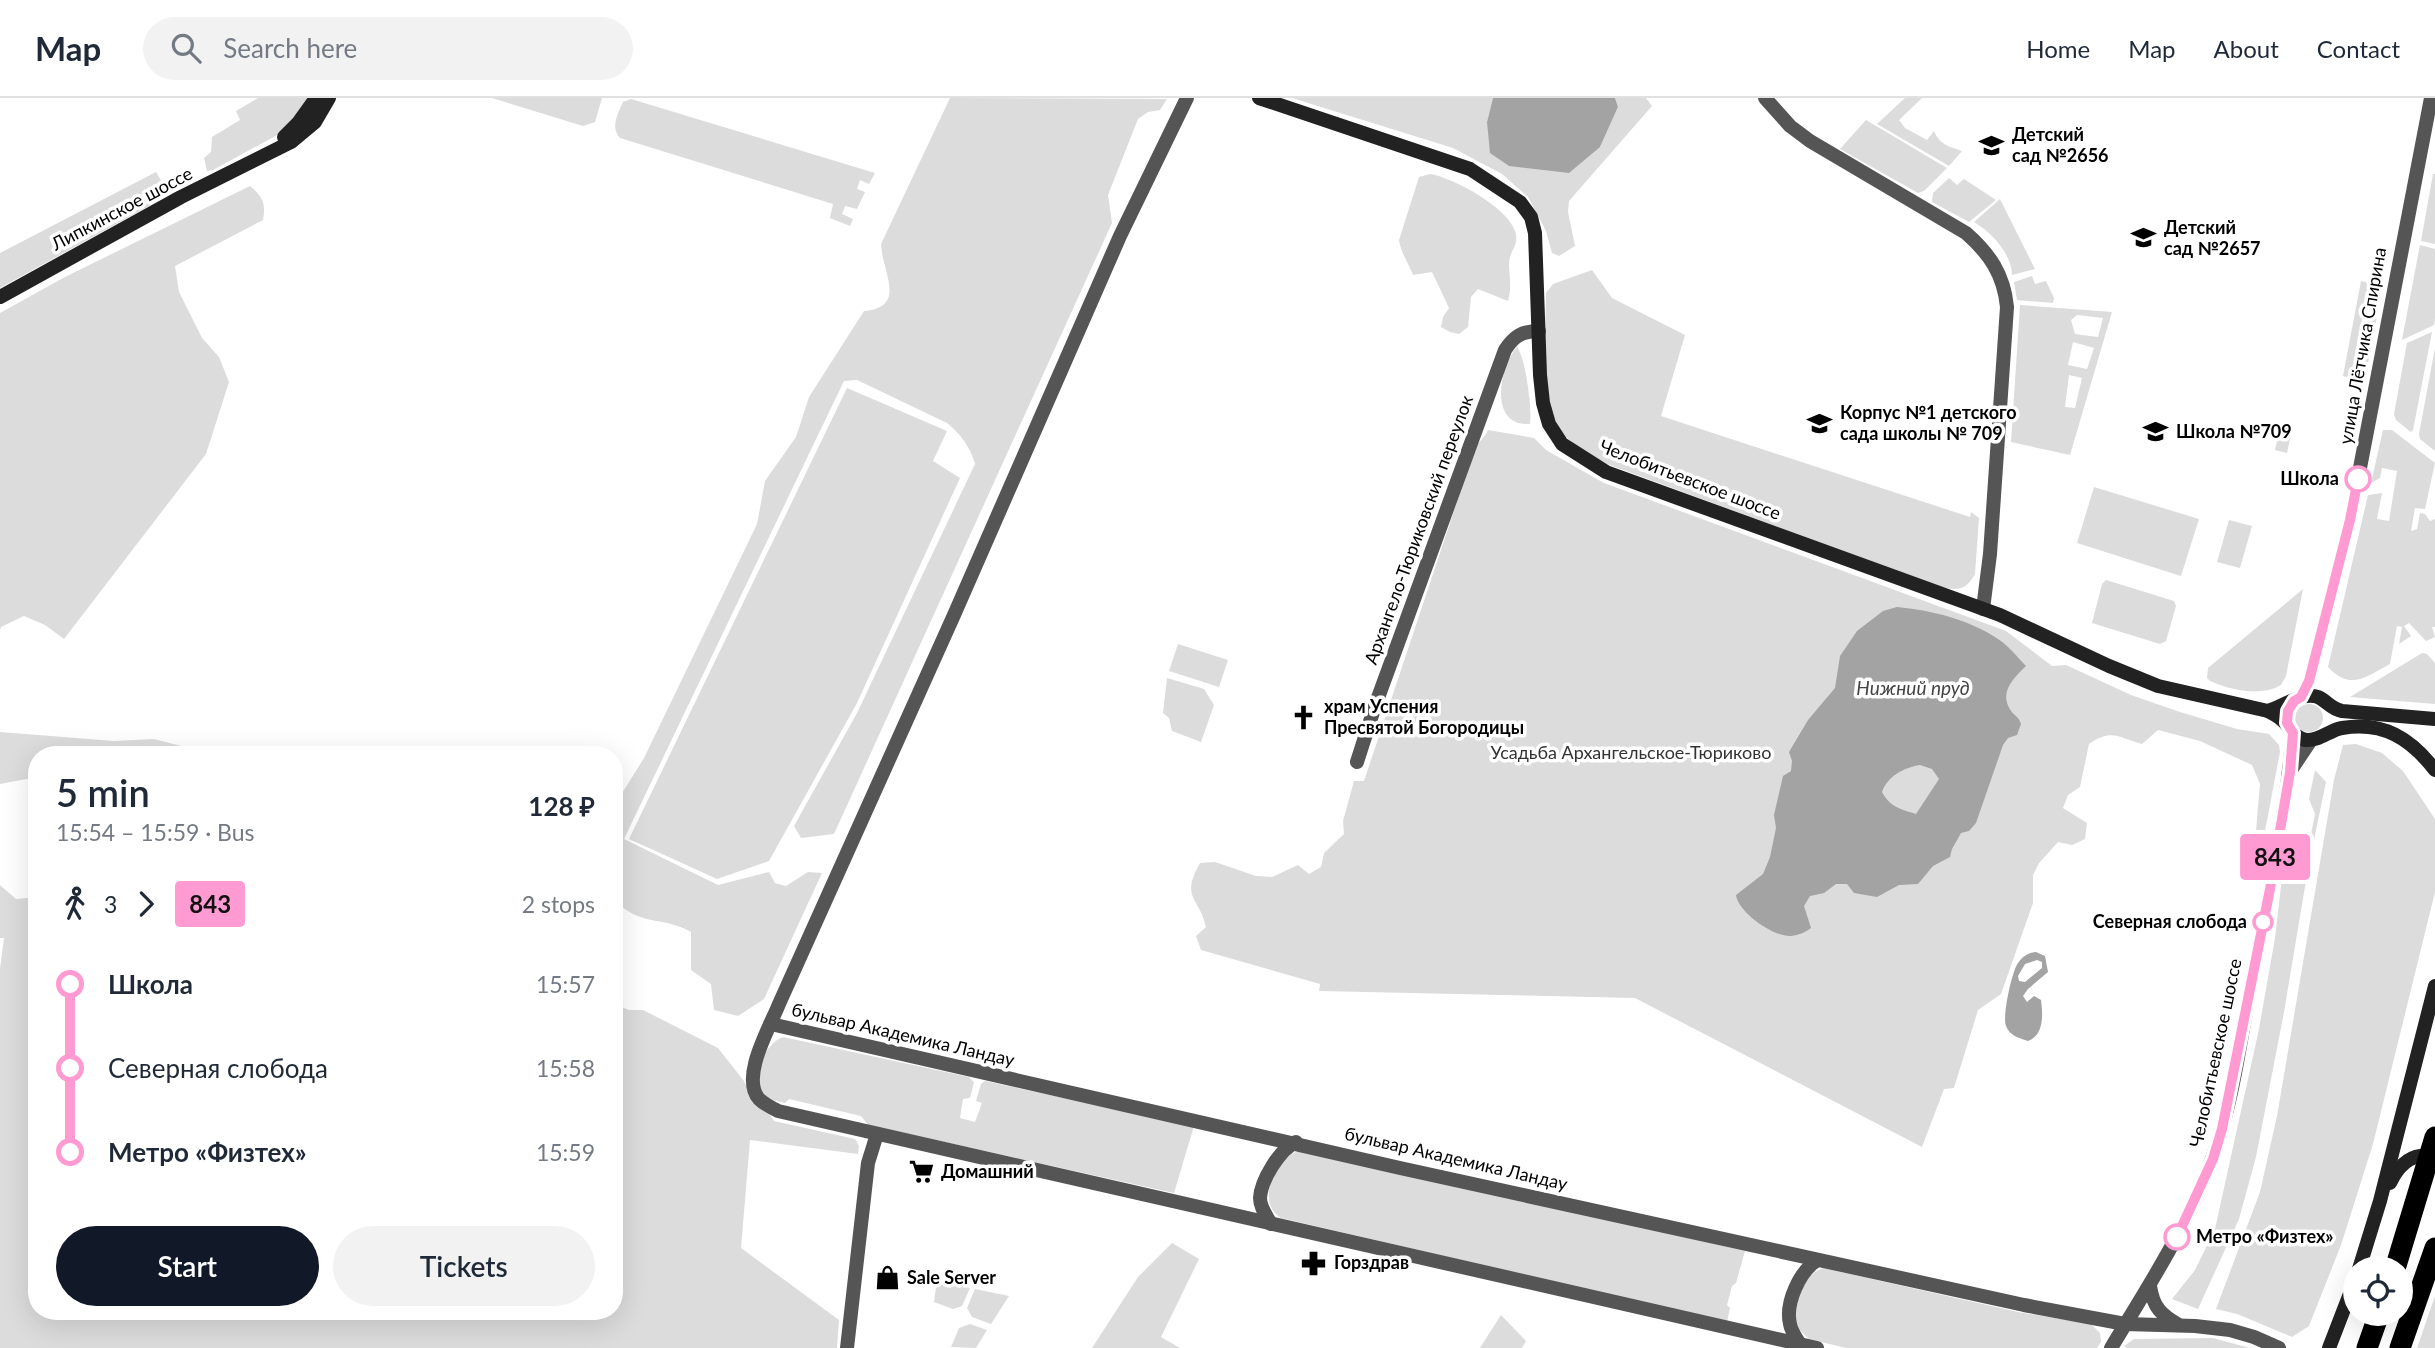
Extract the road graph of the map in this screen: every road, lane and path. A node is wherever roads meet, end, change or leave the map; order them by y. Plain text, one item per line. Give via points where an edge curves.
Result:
1 (316, 98) edge
2 (329, 98) edge
3 (1187, 98) edge
4 (1259, 98) edge
5 (1765, 98) edge
6 (2431, 98) edge
7 (263, 156) junction
8 (0, 297) edge
9 (1539, 331) junction
10 (1983, 609) junction
11 (2309, 681) junction
12 (2297, 699) junction
13 (2323, 701) junction
14 (2268, 711) junction
15 (2435, 719) edge
16 (2291, 730) junction
17 (2316, 738) junction
18 (1357, 762) dead end
19 (2435, 770) edge
20 (2290, 772) junction
21 (2435, 986) edge
22 (2435, 1009) edge
23 (771, 1024) junction
24 (2424, 1034) junction
25 (877, 1134) junction
26 (2435, 1137) edge
27 (1296, 1142) junction
28 (2435, 1157) edge
29 (2380, 1201) junction
30 (1271, 1224) junction
31 (2435, 1248) edge
32 (2363, 1256) edge
33 (2399, 1256) edge
34 (1818, 1260) junction
35 (2150, 1286) junction
36 (2343, 1312) edge
37 (2125, 1324) junction
38 (2182, 1326) junction
39 (2375, 1326) edge
40 (1800, 1344) junction
41 (847, 1348) edge
42 (1817, 1348) edge
43 (2110, 1348) edge
44 (2279, 1348) edge
45 (2329, 1348) edge
46 (2367, 1348) edge
47 (2400, 1348) edge

1 - 7 street, Липкинское шоссе via 298,123
2 - 7 street, Липкинское шоссе via 304,131
3 - 23 street via 1109,260
4 - 9 street, Челобитьевское шоссе via 1460,164 1520,201 1535,233
5 - 10 street via 1810,141 1966,233 1994,263 2007,315
6 - 11 street, улица Лётчика Спирина via 2351,513
7 - 8 street, Липкинское шоссе
9 - 10 street, Челобитьевское шоссе via 1542,394 1549,424 1562,444 1580,457 1606,472
9 - 18 street, Архангело-Тюриковский переулок via 1525,331 1505,350
10 - 14 street, Челобитьевское шоссе via 2158,686
11 - 12 street, улица Лётчика Спирина
11 - 13 street
12 - 13 street
12 - 14 street
12 - 16 street, Челобитьевское шоссе via 2288,711
13 - 15 street via 2342,712
13 - 17 street, Челобитьевское шоссе via 2331,723
14 - 16 street, Челобитьевское шоссе
16 - 17 street, Челобитьевское шоссе via 2301,738
16 - 20 street, Челобитьевское шоссе
17 - 19 street via 2342,728 2382,729 2406,740
17 - 20 street, Челобитьевское шоссе
20 - 35 street, Челобитьевское шоссе via 2222,1129 2188,1217
21 - 24 street
22 - 24 street
23 - 25 street, бульвар Академика Ландау via 753,1069 752,1084 759,1099 778,1111
23 - 27 street, бульвар Академика Ландау
24 - 29 street
25 - 30 street, бульвар Академика Ландау
25 - 41 street via 868,1163
26 - 33 highway
27 - 30 street via 1279,1155 1263,1186 1262,1206
27 - 34 street, бульвар Академика Ландау
28 - 29 street via 2424,1154 2406,1161
29 - 32 street
30 - 40 street, бульвар Академика Ландау
31 - 47 highway
34 - 37 street, бульвар Академика Ландау
34 - 40 street via 1800,1275 1789,1315
35 - 37 street, Челобитьевское шоссе
35 - 38 street via 2158,1311
36 - 45 street
37 - 38 street, бульвар Академика Ландау
37 - 43 street
38 - 44 street, бульвар Академика Ландау via 2230,1330
39 - 46 highway
40 - 42 street, бульвар Академика Ландау

